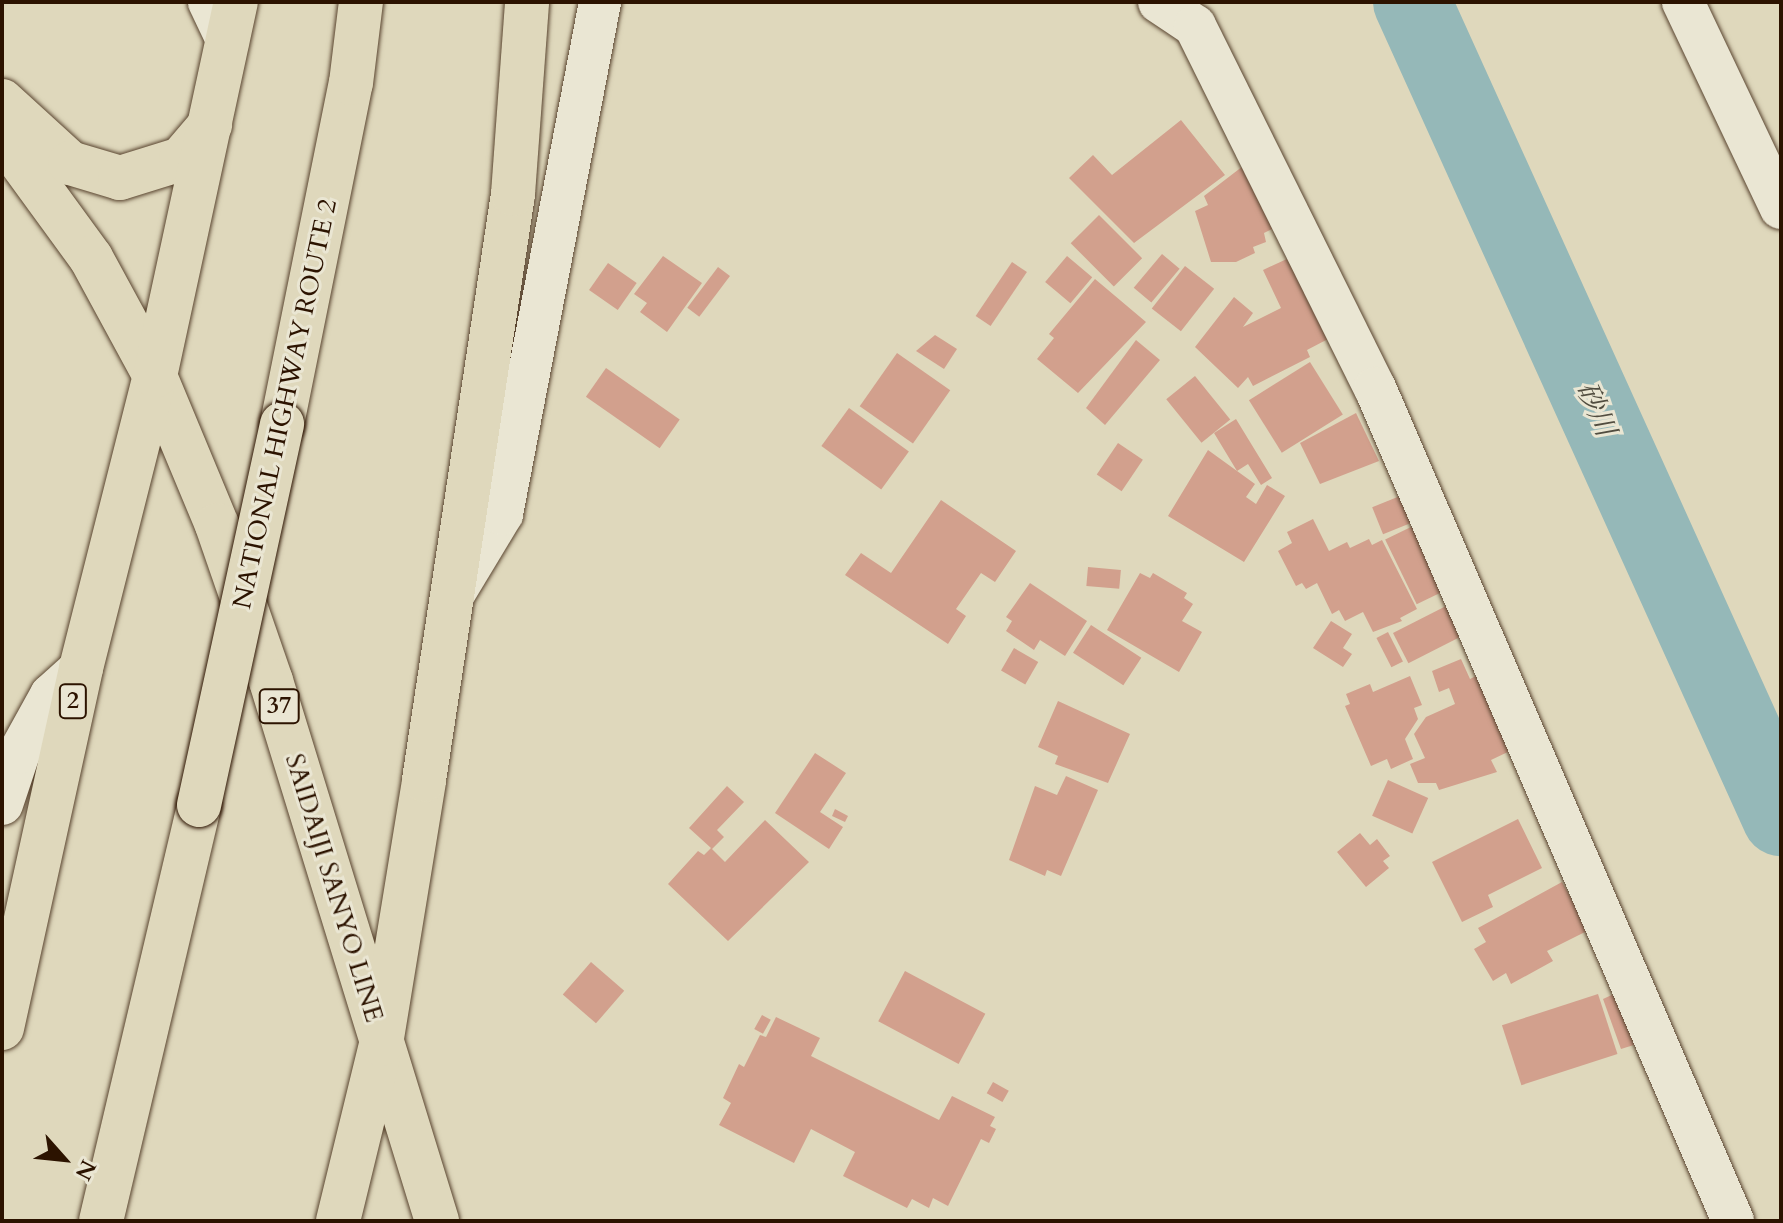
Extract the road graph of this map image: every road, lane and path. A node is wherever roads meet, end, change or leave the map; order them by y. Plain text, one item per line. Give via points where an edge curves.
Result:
1 (209, 2) edge
2 (361, 2) edge
3 (527, 2) edge
4 (600, 2) edge
5 (1159, 2) edge
6 (1683, 2) edge
7 (1194, 14) edge
8 (232, 22) edge
9 (2, 101) edge
10 (210, 125) junction
11 (2, 136) edge
12 (1781, 208) edge
13 (155, 376) junction
14 (452, 598) junction
15 (81, 668) junction
16 (2, 804) edge
17 (199, 805) junction
18 (2, 1028) edge
19 (381, 1044) junction
20 (101, 1221) edge
21 (131, 1221) edge
22 (338, 1221) edge
23 (437, 1221) edge
24 (1733, 1221) edge

1 - 8 street
2 - 17 main road, NATIONAL HIGHWAY ROUTE 2, bridge via 351,83
3 - 14 main road via 513,194
4 - 14 street via 502,514
5 - 7 street
6 - 12 street
7 - 24 street via 1375,388
8 - 10 main road, 2
9 - 10 main road via 70,163 120,178 181,159
10 - 13 main road, 2
11 - 13 main road, SAIDAIJI SANYO LINE / 37 via 91,258
13 - 15 main road, 2
13 - 19 main road, SAIDAIJI SANYO LINE / 37 via 217,525 271,681
14 - 19 main road
15 - 16 street via 51,695 19,753
15 - 18 main road, 2
17 - 20 main road, NATIONAL HIGHWAY ROUTE 2
17 - 21 main road, NATIONAL HIGHWAY ROUTE 2
19 - 22 main road
19 - 23 main road, SAIDAIJI SANYO LINE / 37

